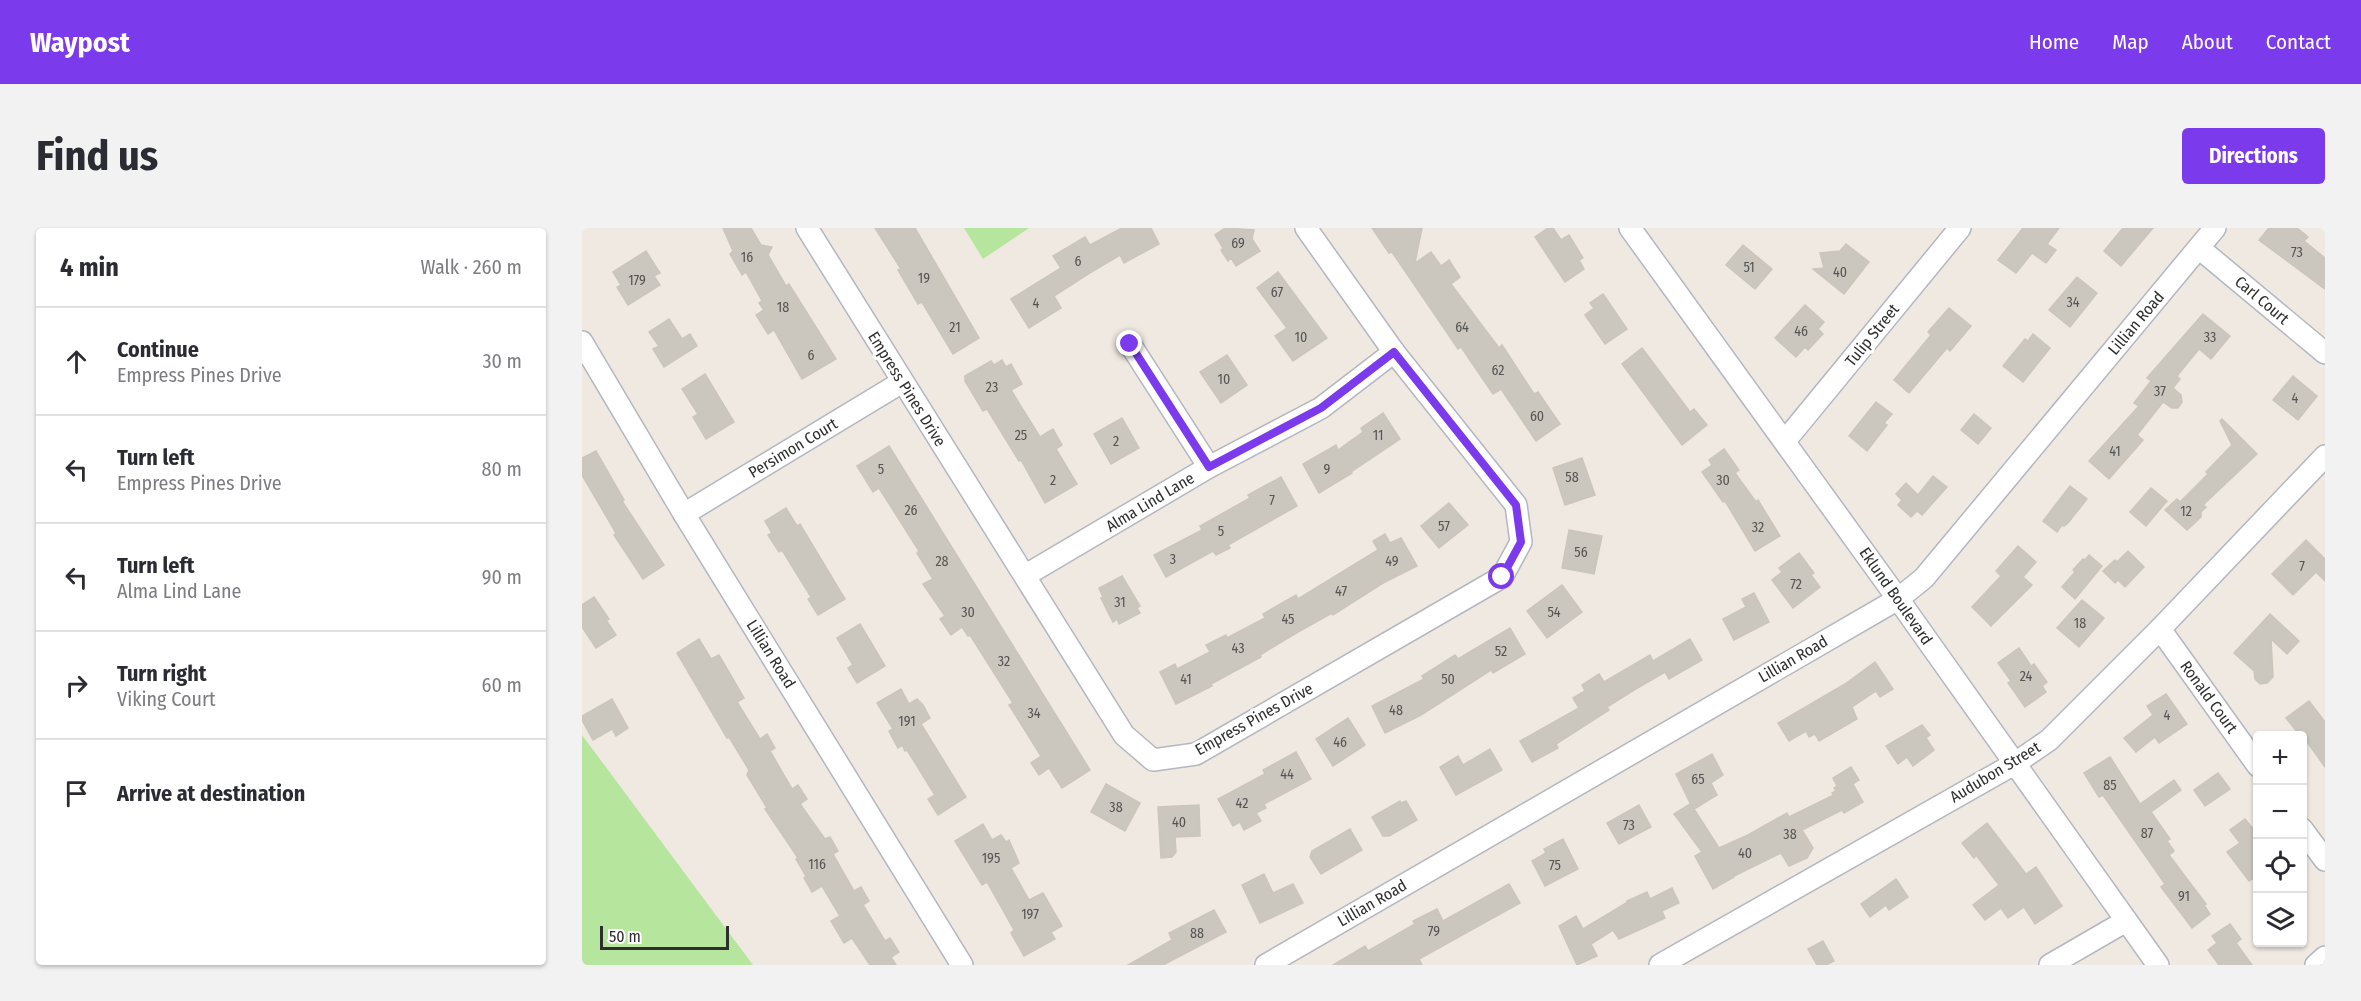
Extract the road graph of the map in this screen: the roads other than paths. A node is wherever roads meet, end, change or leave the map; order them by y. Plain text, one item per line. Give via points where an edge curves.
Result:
1 (807, 228) edge
2 (1306, 228) edge
3 (1630, 228) edge
4 (1960, 228) edge
5 (2215, 228) edge
6 (2199, 248) junction
7 (582, 342) edge
8 (1130, 344) dead end
9 (1394, 352) junction
10 (2325, 353) edge
11 (902, 382) junction
12 (1785, 441) junction
13 (2325, 456) edge
14 (1209, 467) junction
15 (684, 514) junction
16 (1026, 575) junction
17 (1898, 599) junction
18 (2160, 628) junction
19 (2253, 759) edge
20 (2014, 764) junction
21 (2307, 836) edge
22 (2325, 860) edge
23 (2126, 921) junction
24 (2325, 957) edge
25 (962, 965) edge
26 (1266, 965) edge
27 (1660, 965) edge
28 (2050, 965) edge
29 (2158, 965) edge
30 (2316, 965) edge

1 - 11 street, Empress Pines Drive
2 - 9 street, Empress Pines Drive
3 - 12 street, Eklund Boulevard
4 - 12 street, Tulip Street
5 - 6 street, Lillian Road
6 - 10 street, Carl Court
6 - 17 street, Lillian Road via 1924,578
7 - 15 street, Lillian Road
8 - 14 street
9 - 14 street, Alma Lind Lane via 1321,408
9 - 16 street, Empress Pines Drive via 1516,505 1521,542 1502,577 1196,754 1153,760 1124,735
11 - 15 street, Persimon Court
11 - 16 street, Empress Pines Drive
12 - 17 street, Eklund Boulevard
13 - 18 street, Audubon Street
14 - 16 street, Alma Lind Lane
15 - 25 street, Lillian Road
17 - 20 street, Eklund Boulevard
17 - 26 street, Lillian Road
18 - 19 street, Ronald Court
18 - 20 street, Audubon Street via 2049,740
20 - 23 street, Eklund Boulevard
20 - 27 street, Audubon Street
21 - 22 street
23 - 28 street
23 - 29 street, Eklund Boulevard
24 - 30 street

